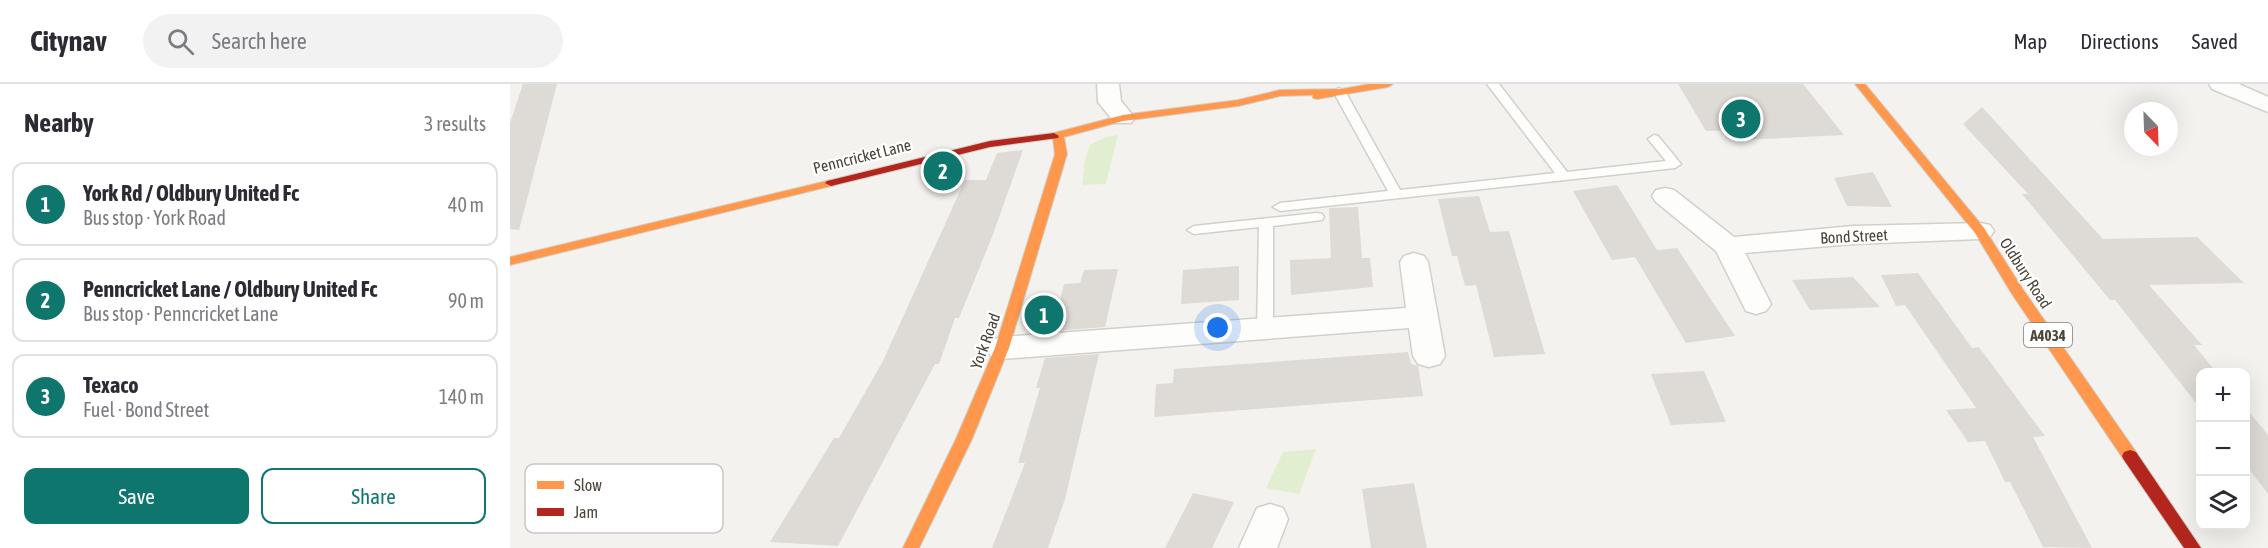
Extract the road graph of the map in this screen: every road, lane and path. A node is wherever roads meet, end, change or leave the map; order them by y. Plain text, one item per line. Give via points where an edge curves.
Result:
1 (1108, 84) edge
2 (1388, 84) edge
3 (1493, 84) edge
4 (1860, 84) edge
5 (2220, 84) edge
6 (1339, 91) junction
7 (2268, 105) edge
8 (1123, 118) junction
9 (1058, 135) junction
10 (1654, 139) dead end
11 (1563, 175) junction
12 (1395, 193) junction
13 (1665, 196) dead end
14 (1280, 207) dead end
15 (1317, 217) dead end
16 (1266, 223) junction
17 (1194, 230) dead end
18 (1980, 231) junction
19 (567, 245) junction
20 (1728, 246) junction
21 (510, 253) edge
22 (510, 261) edge
23 (1414, 262) dead end
24 (1756, 304) dead end
25 (1422, 317) junction
26 (1265, 329) junction
27 (1002, 348) junction
28 (1429, 356) dead end
29 (911, 548) edge
30 (2193, 548) edge

1 - 8 street via 1110,102
2 - 6 street, Penncricket Lane
3 - 11 lane
4 - 18 street, Oldbury Road / A4034
5 - 7 street
6 - 8 street, Penncricket Lane via 1280,93
6 - 12 lane
8 - 9 street, Penncricket Lane
9 - 19 street, Penncricket Lane via 932,156
9 - 27 street, York Road via 1061,154
10 - 11 lane via 1675,164
11 - 12 lane
12 - 14 lane
13 - 20 street
15 - 16 lane
16 - 17 lane
16 - 26 lane
18 - 20 street, Bond Street via 1852,235
18 - 30 street, Oldbury Road / A4034
19 - 21 street, Penncricket Lane
19 - 22 street, Penncricket Lane
20 - 24 street
23 - 25 street
25 - 26 street
25 - 28 street
26 - 27 street
27 - 29 street, York Road via 964,440

